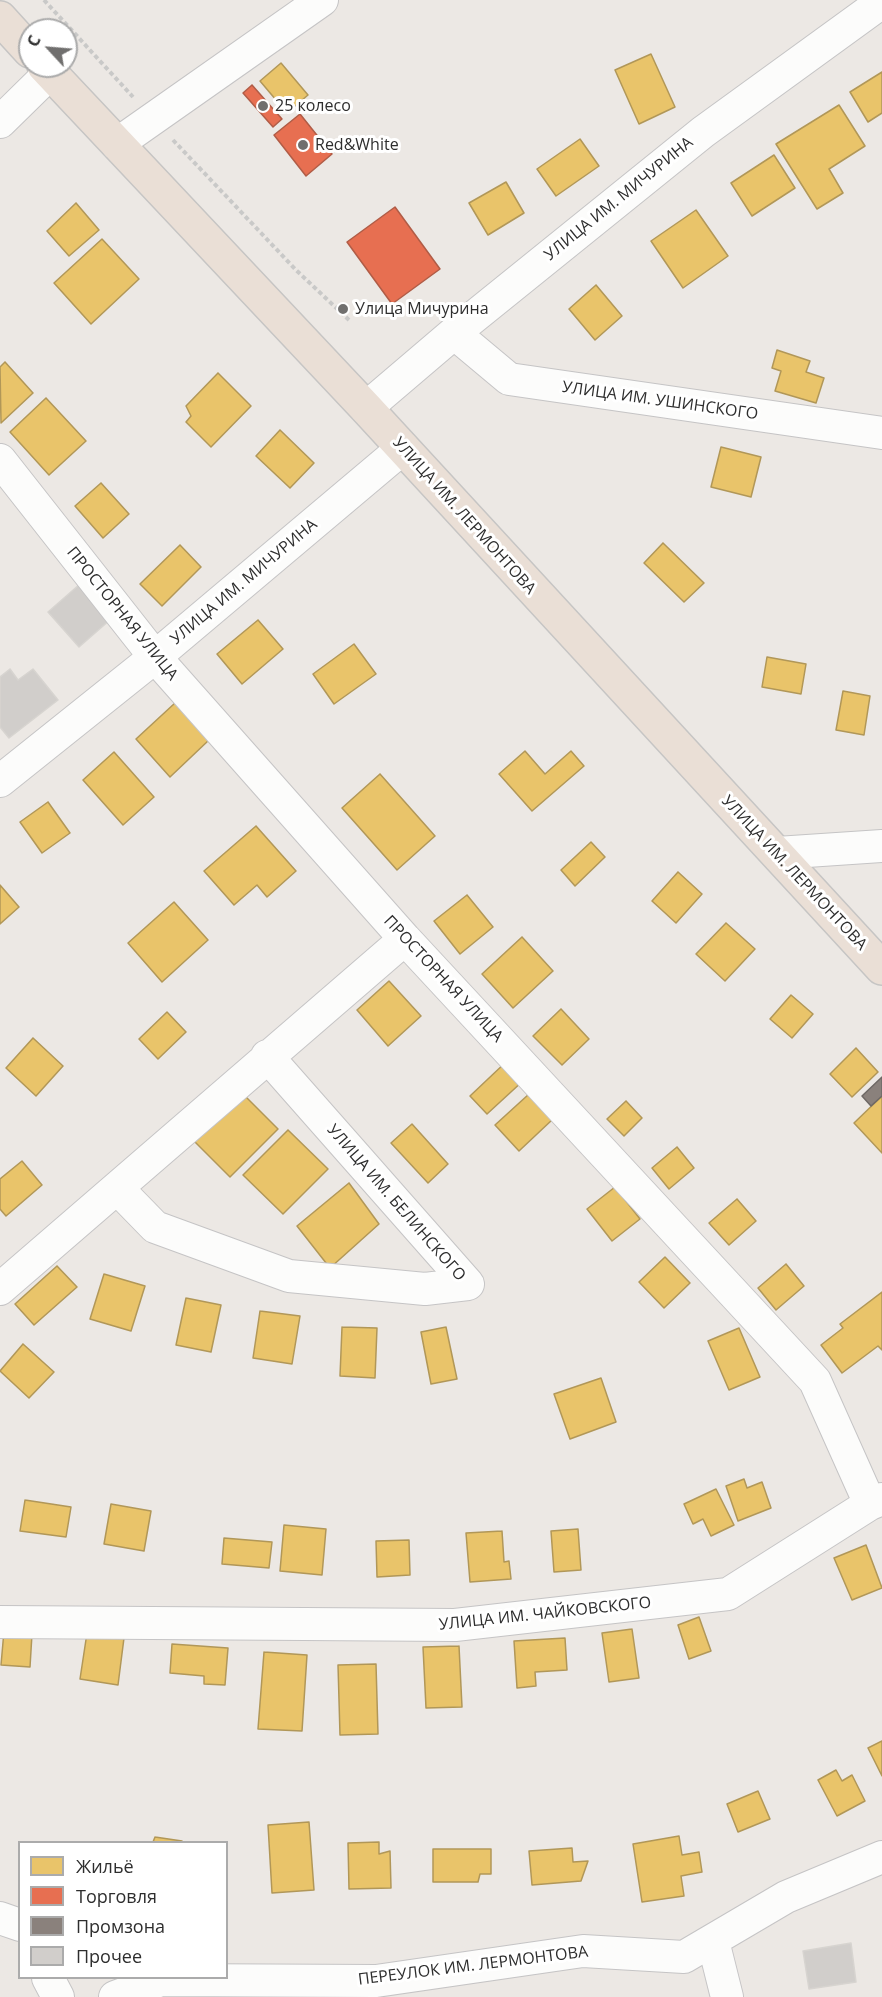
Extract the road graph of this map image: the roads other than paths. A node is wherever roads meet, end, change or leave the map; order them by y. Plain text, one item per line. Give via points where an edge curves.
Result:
1 (322, 0) edge
2 (882, 2) edge
3 (0, 18) edge
4 (18, 38) edge
5 (31, 78) edge
6 (55, 78) edge
7 (0, 122) edge
8 (117, 144) junction
9 (454, 333) junction
10 (366, 408) junction
11 (882, 433) edge
12 (403, 448) junction
13 (0, 460) edge
14 (155, 657) junction
15 (0, 782) edge
16 (882, 846) edge
17 (777, 853) junction
18 (405, 939) junction
19 (882, 968) edge
20 (267, 1056) junction
21 (118, 1188) junction
22 (0, 1289) edge
23 (876, 1501) edge
24 (0, 1622) edge
25 (882, 1857) edge
26 (0, 1918) edge
27 (18, 1924) edge
28 (713, 1941) junction
29 (49, 1979) edge
30 (58, 1997) edge
31 (115, 1997) edge
32 (727, 1997) edge

1 - 8 street
2 - 9 street, УЛИЦА ИМ. МИЧУРИНА via 704,132
3 - 4 highway, УЛИЦА ИМ. ЛЕРМОНТОВА
5 - 7 street
6 - 8 highway, УЛИЦА ИМ. ЛЕРМОНТОВА
8 - 10 highway, УЛИЦА ИМ. ЛЕРМОНТОВА
9 - 10 street, УЛИЦА ИМ. МИЧУРИНА
9 - 11 street, УЛИЦА ИМ. УШИНСКОГО via 509,379
10 - 12 highway, УЛИЦА ИМ. ЛЕРМОНТОВА
12 - 14 street, УЛИЦА ИМ. МИЧУРИНА
12 - 17 highway, УЛИЦА ИМ. ЛЕРМОНТОВА
13 - 14 street, ПРОСТОРНАЯ УЛИЦА
14 - 15 street, УЛИЦА ИМ. МИЧУРИНА
14 - 18 street, ПРОСТОРНАЯ УЛИЦА
16 - 17 street
17 - 19 highway, УЛИЦА ИМ. ЛЕРМОНТОВА
18 - 20 street
18 - 23 street, ПРОСТОРНАЯ УЛИЦА via 815,1381
20 - 21 street
20 - 21 street, УЛИЦА ИМ. БЕЛИНСКОГО via 468,1284 424,1289 289,1276 154,1227
21 - 22 street
23 - 24 street, УЛИЦА ИМ. ЧАЙКОВСКОГО via 728,1594 455,1625
25 - 28 street, ПЕРЕУЛОК ИМ. ЛЕРМОНТОВА via 786,1897
26 - 27 street
28 - 31 street, ПЕРЕУЛОК ИМ. ЛЕРМОНТОВА via 684,1957 583,1951 376,1981 160,1980
28 - 32 street
29 - 30 street

